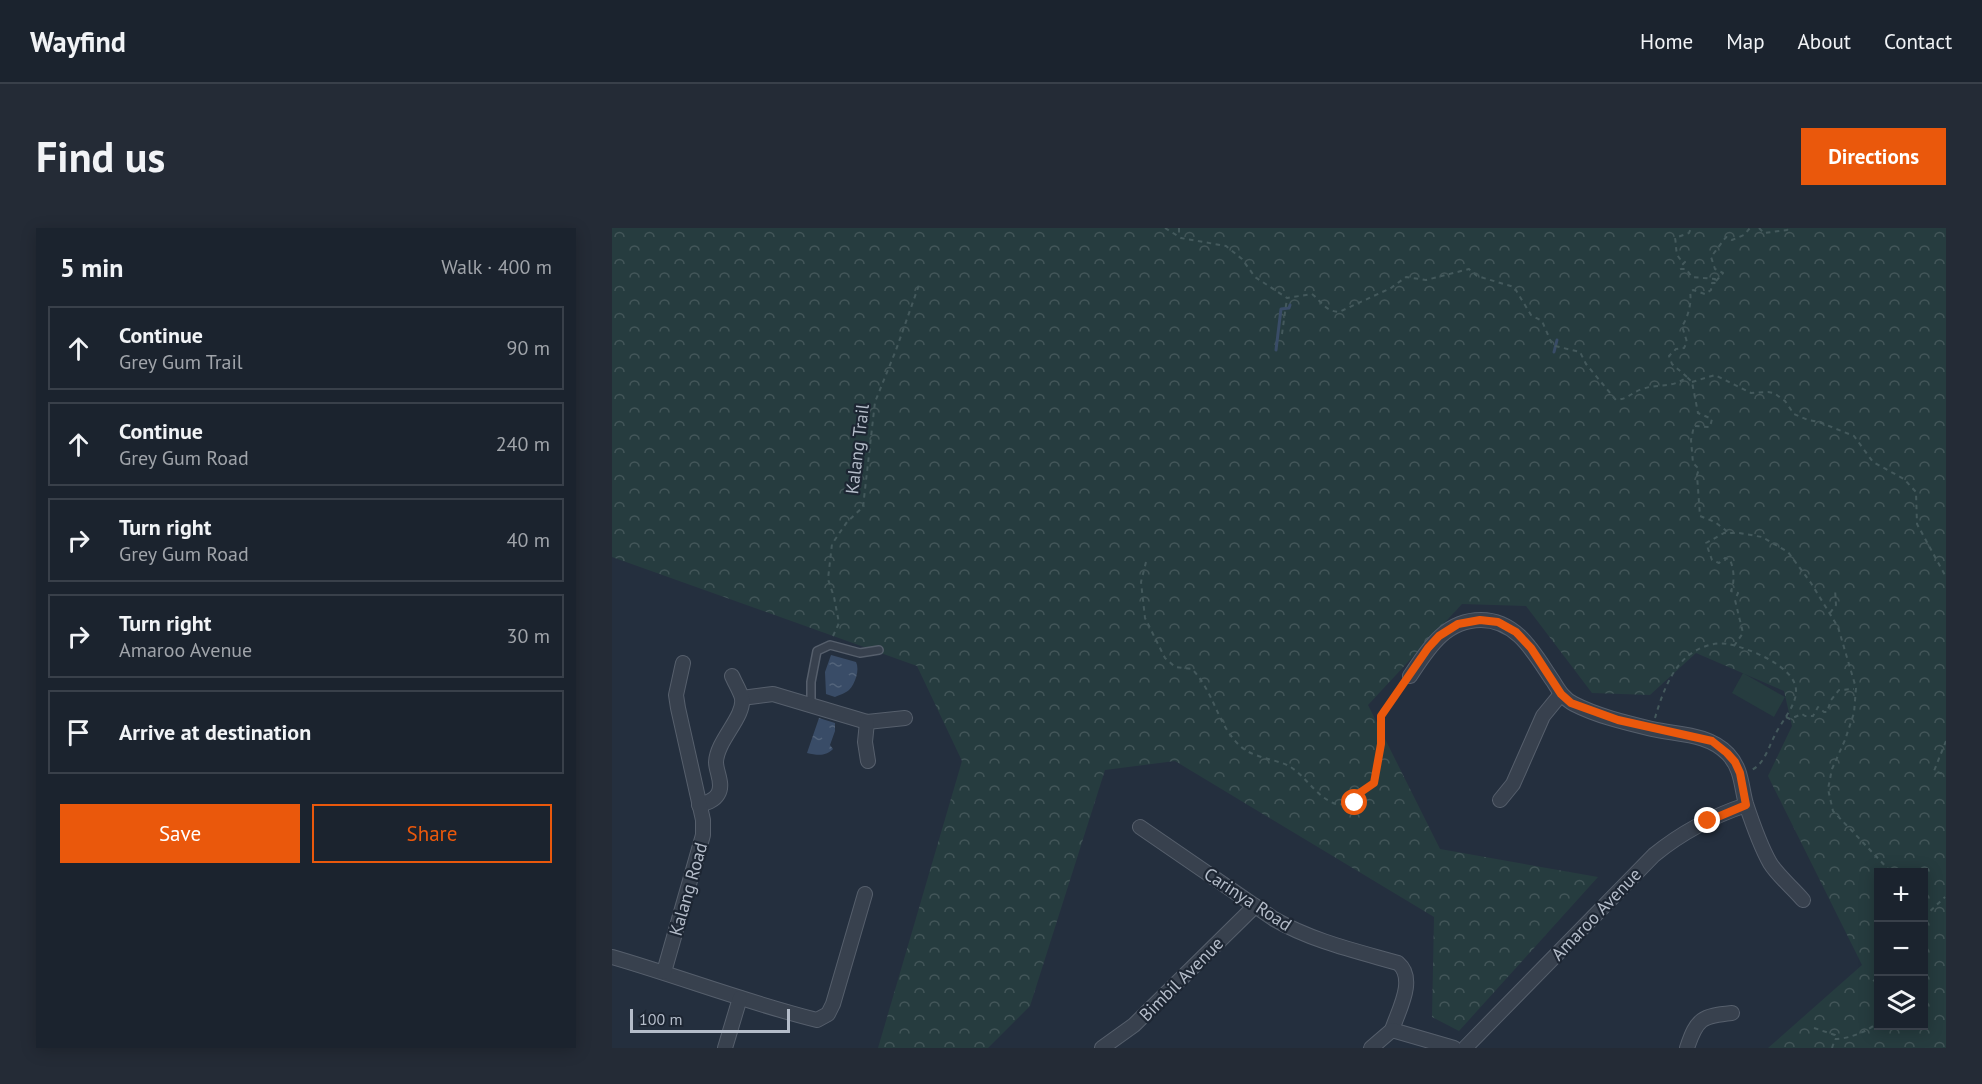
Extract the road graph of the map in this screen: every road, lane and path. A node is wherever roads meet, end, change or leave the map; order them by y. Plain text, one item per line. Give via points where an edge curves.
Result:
1 (1165, 228) edge
2 (1179, 228) edge
3 (1691, 228) edge
4 (1750, 228) edge
5 (1759, 228) edge
6 (1789, 228) edge
7 (1179, 237) junction
8 (1716, 281) junction
9 (919, 285) dead end
10 (1287, 298) junction
11 (1282, 334) dead end
12 (1687, 377) junction
13 (1692, 382) junction
14 (1728, 532) junction
15 (1146, 562) dead end
16 (1946, 577) edge
17 (1835, 589) dead end
18 (1830, 613) junction
19 (830, 645) junction
20 (1734, 646) junction
21 (879, 650) dead end
22 (683, 663) dead end
23 (732, 676) dead end
24 (1410, 676) joint
25 (1856, 688) junction
26 (1561, 694) junction
27 (742, 698) junction
28 (811, 707) junction
29 (1786, 717) junction
30 (905, 718) dead end
31 (867, 722) junction
32 (1652, 729) junction
33 (1946, 741) edge
34 (868, 761) dead end
35 (1740, 773) junction
36 (1946, 775) edge
37 (1500, 800) dead end
38 (699, 805) junction
39 (1746, 805) junction
40 (1140, 827) dead end
41 (1886, 868) edge
42 (865, 894) dead end
43 (1945, 897) edge
44 (1803, 900) dead end
45 (1255, 906) junction
46 (1928, 912) edge
47 (612, 957) edge
48 (664, 972) junction
49 (740, 998) junction
50 (1732, 1013) dead end
51 (1874, 1024) edge
52 (1814, 1028) dead end
53 (1392, 1030) junction
54 (1835, 1040) junction
55 (725, 1048) edge
56 (1102, 1048) edge
57 (1371, 1048) edge
58 (1454, 1048) edge
59 (1465, 1048) edge
60 (1687, 1048) edge
61 (1832, 1048) edge

1 - 7 path
2 - 7 path
3 - 8 path via 1689,233 1675,238 1676,252 1684,262 1680,267 1692,277
4 - 8 path via 1731,240 1726,237 1711,257 1715,269 1724,273
5 - 6 path via 1764,233
7 - 10 path via 1226,246 1242,259 1255,278
8 - 12 path via 1706,294 1690,292 1689,311 1682,326 1687,342 1669,356
9 - 19 path, Kalang Trail via 875,402 863,507 832,544 828,579 839,623
10 - 11 path
10 - 12 path via 1312,294 1319,303 1339,312 1406,277 1426,280 1469,269 1477,276 1514,287 1531,315 1542,321 1551,342 1580,352 1616,400 1658,385 1677,385
12 - 13 path
13 - 14 path via 1698,413 1712,419 1710,427 1694,426 1691,440 1693,463 1699,469 1700,516
13 - 16 path via 1715,375 1751,393 1774,393 1794,414 1854,436 1873,462 1904,479 1916,492 1917,524
14 - 18 path via 1762,537 1788,552
14 - 20 path via 1706,543 1712,560 1719,562 1725,558 1733,567 1731,591 1738,593 1735,600 1743,633
15 - 24 path via 1142,582 1145,618 1165,658 1175,667 1192,669 1204,681 1225,728 1239,745 1290,767 1338,804 1355,803 1358,794 1374,783 1381,716
17 - 18 path via 1836,605
18 - 25 path
19 - 21 lane via 860,653
19 - 28 lane via 817,651
20 - 29 path via 1767,658 1788,672 1796,692
20 - 32 path via 1715,644 1682,660 1659,701
22 - 38 street, Kalang Road via 676,695
23 - 27 street
24 - 26 street via 1428,648 1450,628 1468,621 1490,620 1504,624 1524,640
25 - 29 path via 1839,690 1827,712 1818,706 1813,716
25 - 41 path via 1854,713 1828,789 1833,811
26 - 32 street via 1580,707
26 - 37 street via 1543,716 1513,784
27 - 28 street via 773,694
27 - 38 street via 716,761 721,788 711,801
28 - 31 street
29 - 35 path via 1762,761 1755,769
30 - 31 street
31 - 34 street
32 - 35 street via 1712,741 1727,753
33 - 36 path via 1934,771
35 - 39 street
38 - 48 street, Kalang Road via 703,836
39 - 44 street via 1770,863
39 - 59 street, Amaroo Avenue via 1685,833 1654,855
40 - 45 street, Carinya Road
42 - 49 street via 828,1014 817,1020
43 - 46 path
45 - 53 street, Carinya Road via 1306,935 1403,967 1407,982
45 - 56 street, Bimbil Avenue via 1134,1025
47 - 48 street
48 - 49 street
49 - 55 street
50 - 60 street via 1702,1020
51 - 54 path
52 - 54 path via 1835,1035
53 - 57 street
53 - 58 street
54 - 61 path

